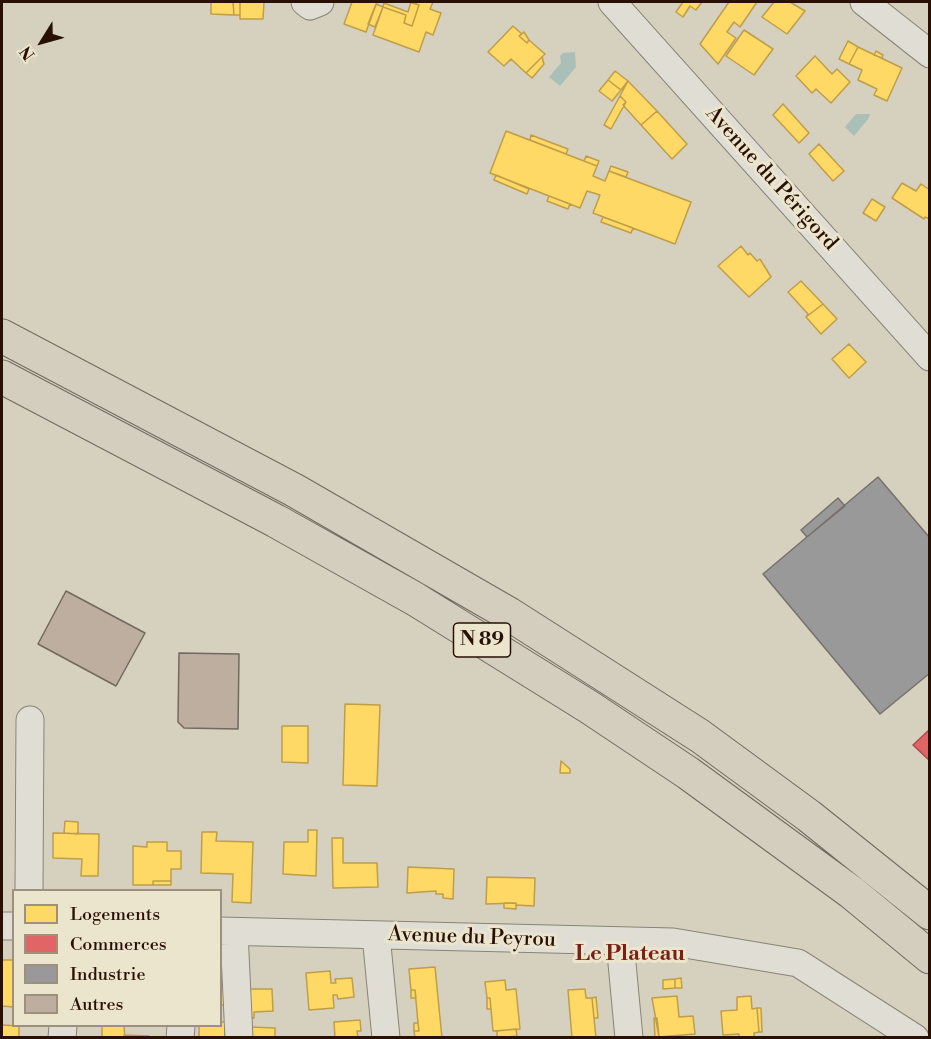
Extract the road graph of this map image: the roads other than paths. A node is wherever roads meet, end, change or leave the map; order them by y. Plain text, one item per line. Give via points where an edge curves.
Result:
1 (305, 2) edge
2 (320, 2) edge
3 (612, 2) edge
4 (864, 2) edge
5 (930, 54) edge
6 (2, 336) edge
7 (930, 357) edge
8 (2, 377) edge
9 (30, 720) dead end
10 (29, 889) edge
11 (930, 912) edge
12 (227, 932) edge
13 (376, 935) junction
14 (620, 942) junction
15 (930, 957) edge
16 (239, 1038) edge
17 (386, 1038) edge
18 (629, 1038) edge
19 (915, 1038) edge

1 - 2 street via 310,6
3 - 7 street, Avenue du Périgord
4 - 5 street
6 - 11 highway, N 89 via 294,490 509,614 700,736
8 - 15 highway, N 89 via 276,521 415,599 579,700 688,773 851,892
9 - 10 street
12 - 13 street, Avenue du Peyrou
12 - 16 street
13 - 14 street, Avenue du Peyrou
13 - 17 street
14 - 18 street
14 - 19 street, Avenue du Peyrou via 673,942 798,963

